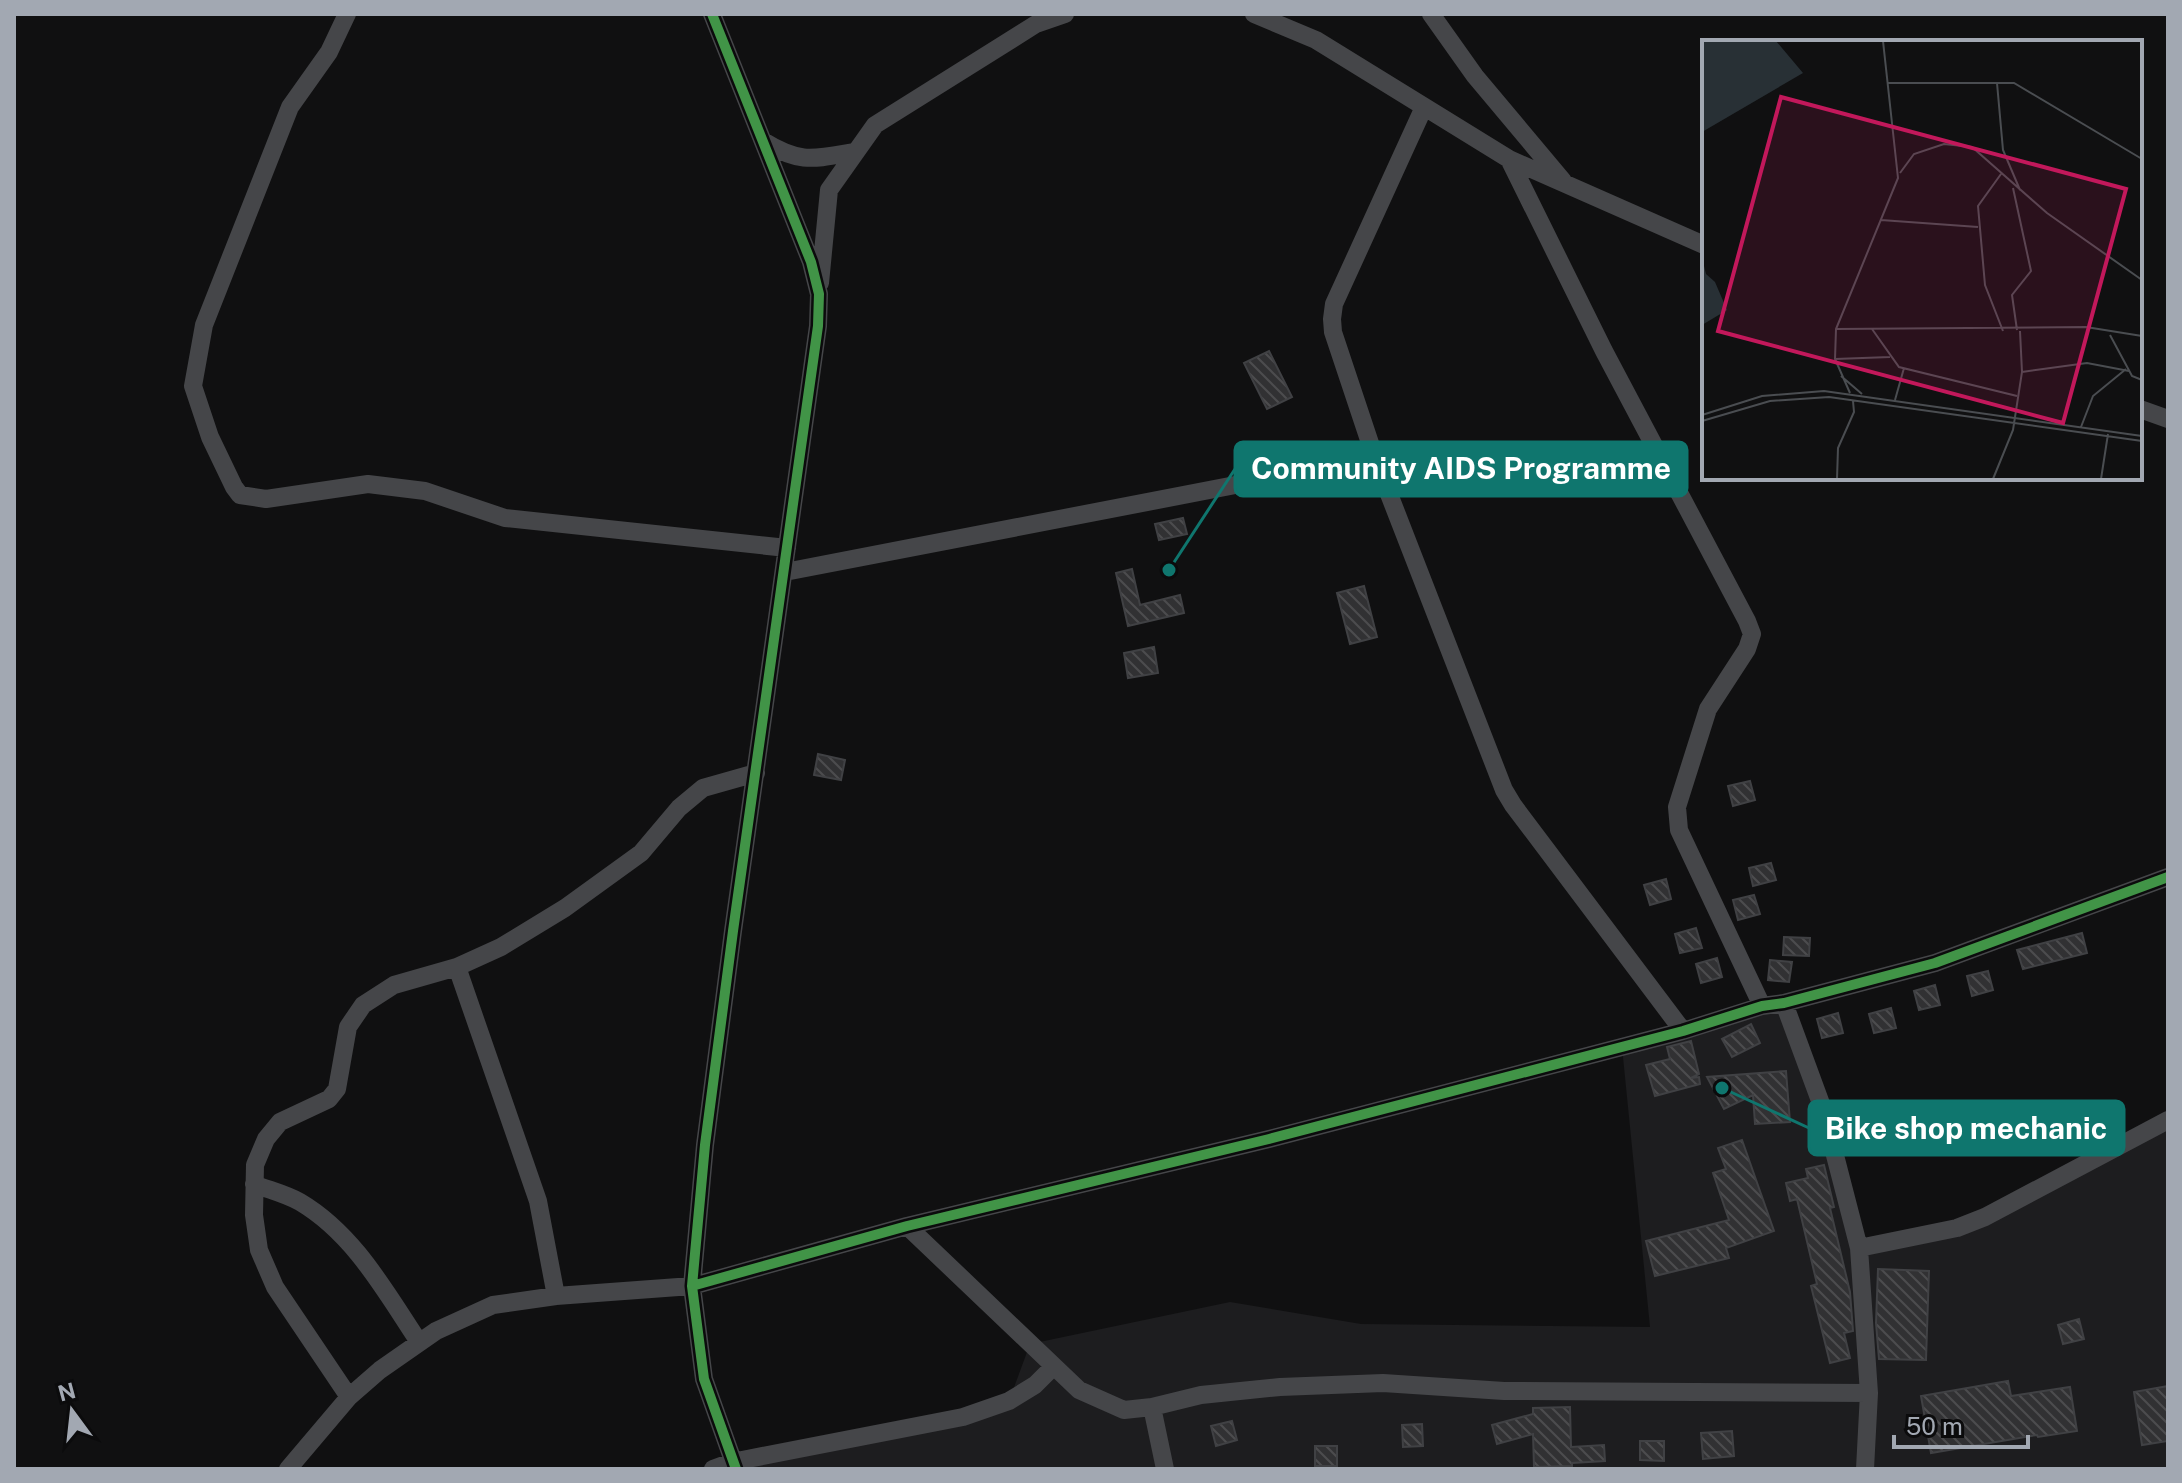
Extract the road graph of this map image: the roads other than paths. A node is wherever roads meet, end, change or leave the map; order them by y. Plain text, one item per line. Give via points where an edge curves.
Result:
1 (347, 14) edge
2 (712, 14) edge
3 (1065, 14) edge
4 (1254, 14) edge
5 (1431, 14) edge
6 (1424, 107) junction
7 (763, 141) junction
8 (855, 152) junction
9 (1509, 159) junction
10 (1568, 186) junction
11 (1702, 244) edge
12 (819, 294) junction
13 (2142, 410) edge
14 (2168, 419) edge
15 (1375, 458) junction
16 (787, 548) junction
17 (785, 572) junction
18 (756, 773) junction
19 (2168, 877) edge
20 (457, 967) junction
21 (1784, 1003) junction
22 (1762, 1006) junction
23 (1683, 1031) junction
24 (2168, 1120) edge
25 (254, 1184) junction
26 (907, 1226) junction
27 (1859, 1248) junction
28 (692, 1286) junction
29 (556, 1296) junction
30 (419, 1342) junction
31 (1054, 1366) junction
32 (1869, 1393) junction
33 (349, 1397) junction
34 (1152, 1407) junction
35 (734, 1466) edge
36 (288, 1469) edge
37 (713, 1469) edge
38 (1165, 1469) edge
39 (1865, 1469) edge

1 - 16 street via 329,52 290,107 204,325 193,386 210,437 240,495 266,499 368,484 425,491 505,518
2 - 7 street
3 - 8 street via 1036,24 875,125
4 - 6 street via 1316,40
5 - 10 street via 1475,76
6 - 9 street
6 - 15 street via 1334,304 1333,332
7 - 8 street via 788,157
7 - 12 street
8 - 12 street via 829,190
9 - 10 street
9 - 22 street via 1752,634 1708,709 1677,807 1679,830
10 - 11 street
12 - 16 street
13 - 14 street
15 - 17 street
15 - 23 street via 1504,790
16 - 17 street
17 - 18 street
18 - 20 street via 703,788 616,872 501,947
18 - 28 street via 705,1145
19 - 21 street via 1935,963
20 - 25 street via 394,985 363,1005 348,1027 337,1089 329,1099 280,1122 255,1165
20 - 29 street via 538,1201
21 - 22 street
21 - 27 street via 1823,1109
22 - 23 street
23 - 26 street
24 - 27 street via 1985,1217
25 - 30 street via 298,1201 333,1225
25 - 33 street via 259,1250 275,1287
26 - 28 street
26 - 31 street
27 - 32 street
28 - 29 street
28 - 35 street via 704,1379
29 - 30 street via 493,1305
30 - 33 street
31 - 34 street via 1079,1390 1099,1400 1124,1410
31 - 35 street via 1009,1401 963,1417
32 - 34 street via 1504,1391 1383,1383 1264,1388
32 - 39 street
33 - 36 street
34 - 38 street
35 - 37 street

